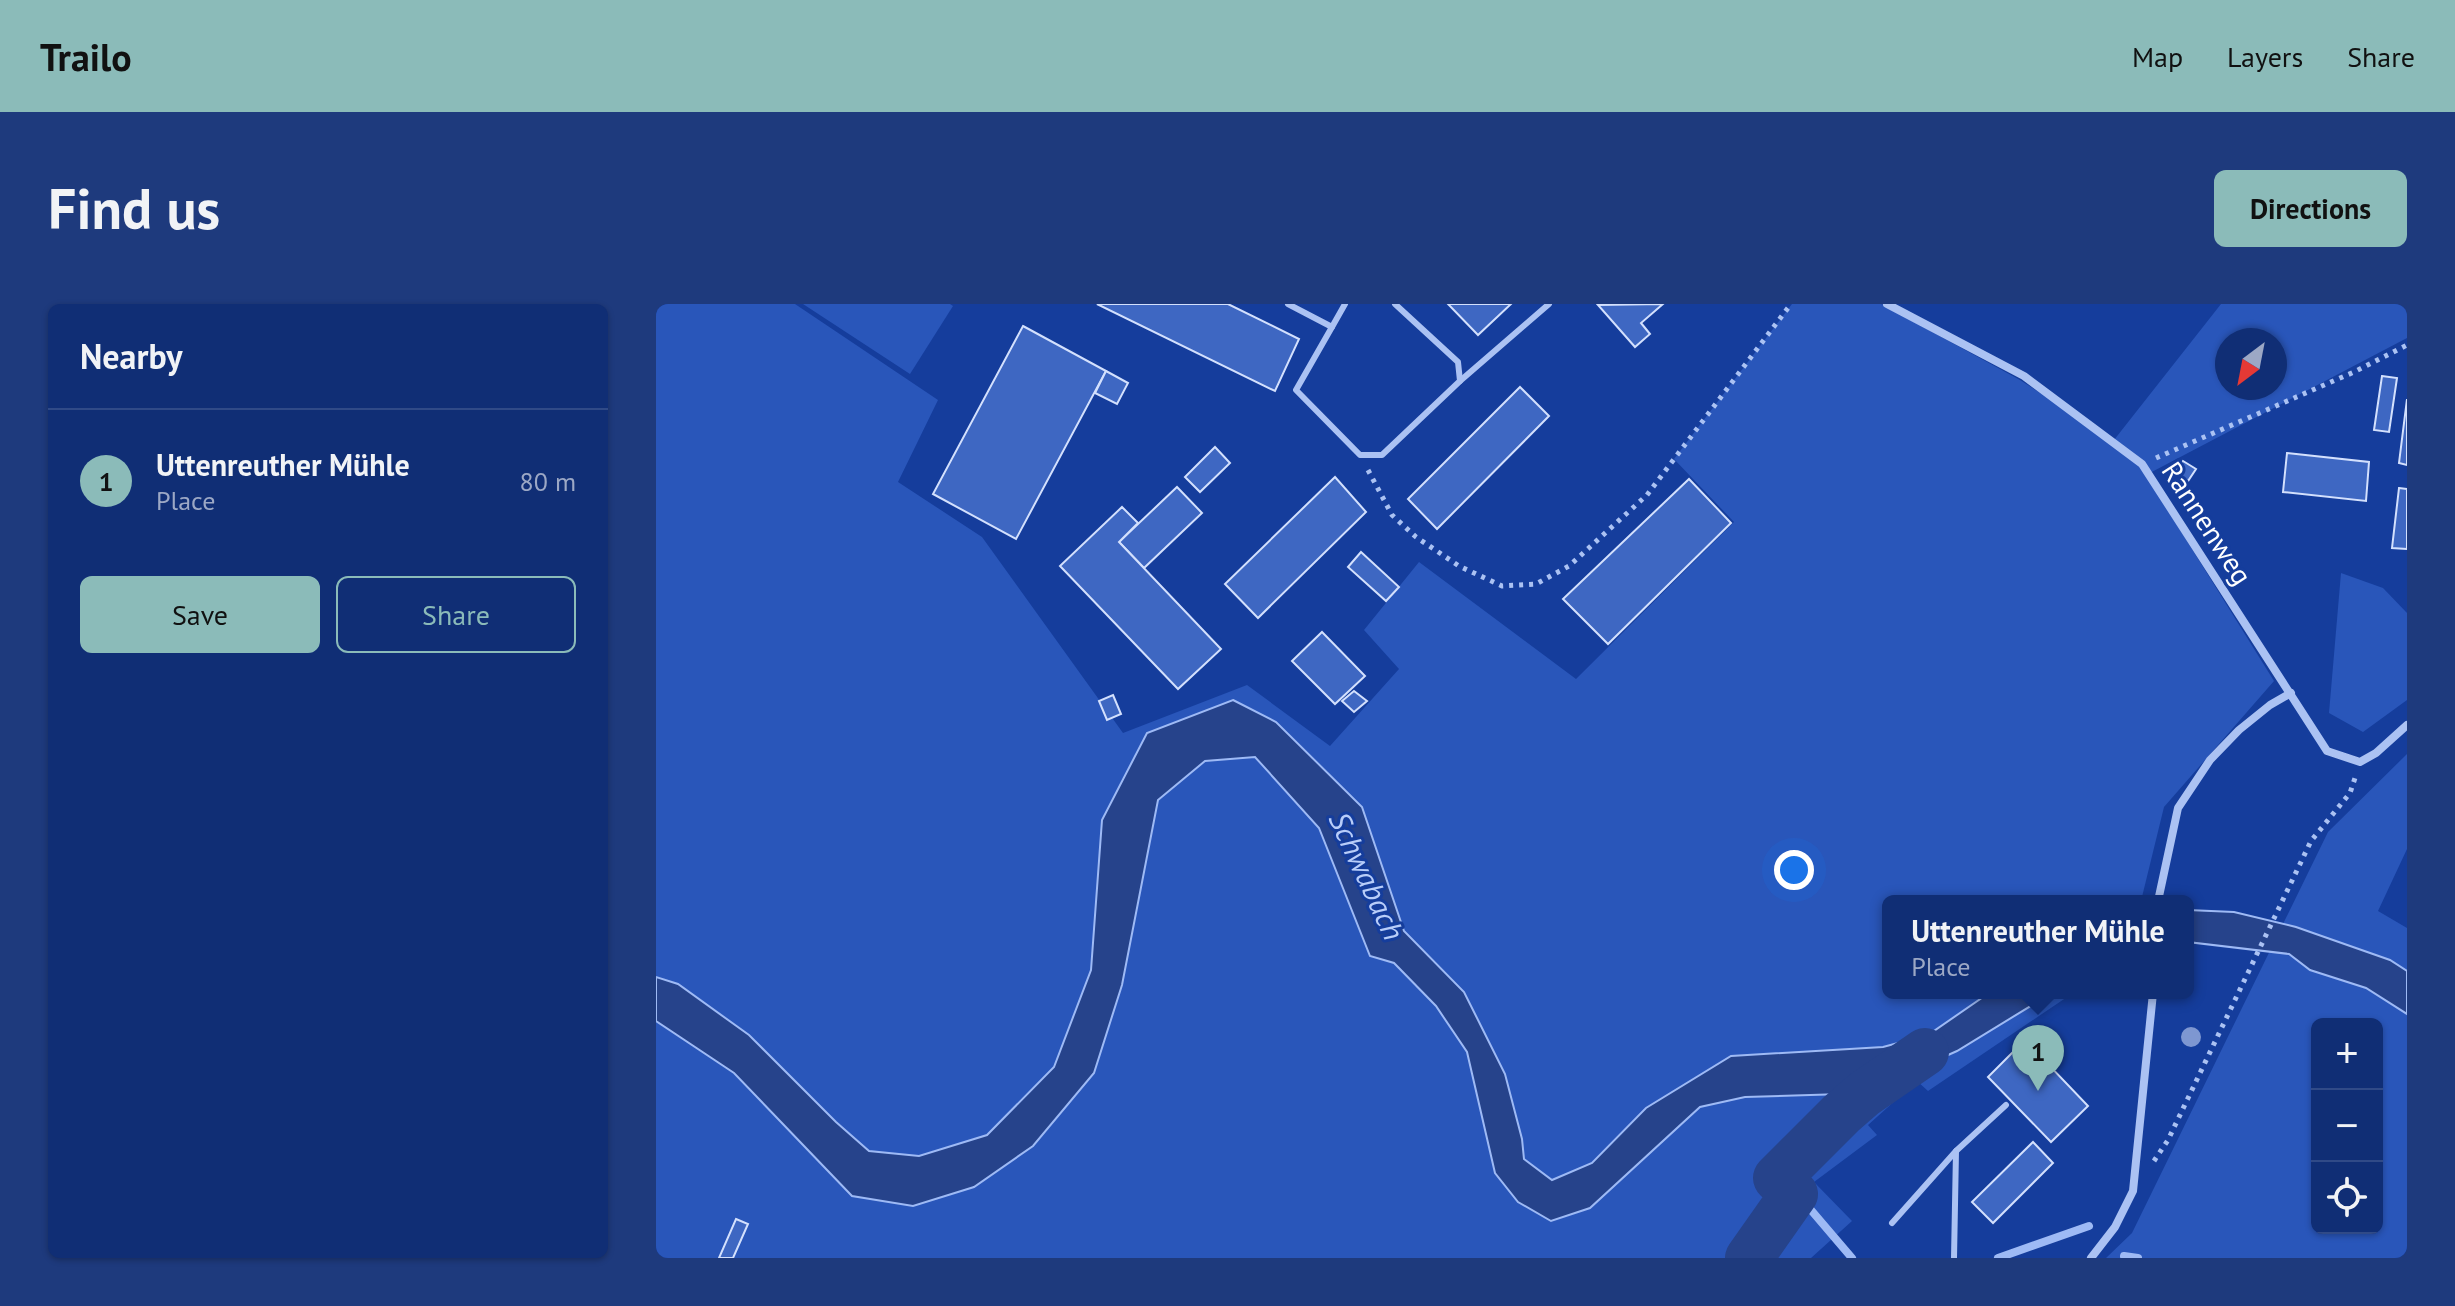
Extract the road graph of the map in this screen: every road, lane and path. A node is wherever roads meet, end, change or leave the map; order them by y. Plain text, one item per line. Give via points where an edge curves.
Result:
1 (1288, 304) edge
2 (1345, 304) edge
3 (1395, 304) edge
4 (1549, 304) edge
5 (1791, 304) edge
6 (1887, 304) edge
7 (1332, 327) junction
8 (2407, 345) edge
9 (1460, 381) junction
10 (1360, 455) junction
11 (2142, 464) junction
12 (2291, 693) junction
13 (2407, 725) edge
14 (2360, 762) junction
15 (2159, 895) edge
16 (2152, 999) edge
17 (2006, 1105) dead end
18 (1956, 1151) junction
19 (2133, 1191) junction
20 (1892, 1223) dead end
21 (1954, 1258) edge
22 (2091, 1258) edge

1 - 7 lane
2 - 7 lane
3 - 9 lane via 1458,362
4 - 9 lane
5 - 10 path via 1647,495 1569,566 1536,584 1502,586 1416,537 1392,515
6 - 11 street, Rannenweg via 2024,376
7 - 10 lane via 1296,390
8 - 11 path
9 - 10 lane via 1382,455
11 - 12 street, Rannenweg
12 - 14 street, Rannenweg via 2327,751
12 - 15 street via 2239,730 2210,760 2178,808
13 - 14 street
14 - 19 path via 2350,793 2311,841 2168,1140
16 - 19 street
17 - 18 lane
18 - 20 lane
18 - 21 lane
19 - 22 street

